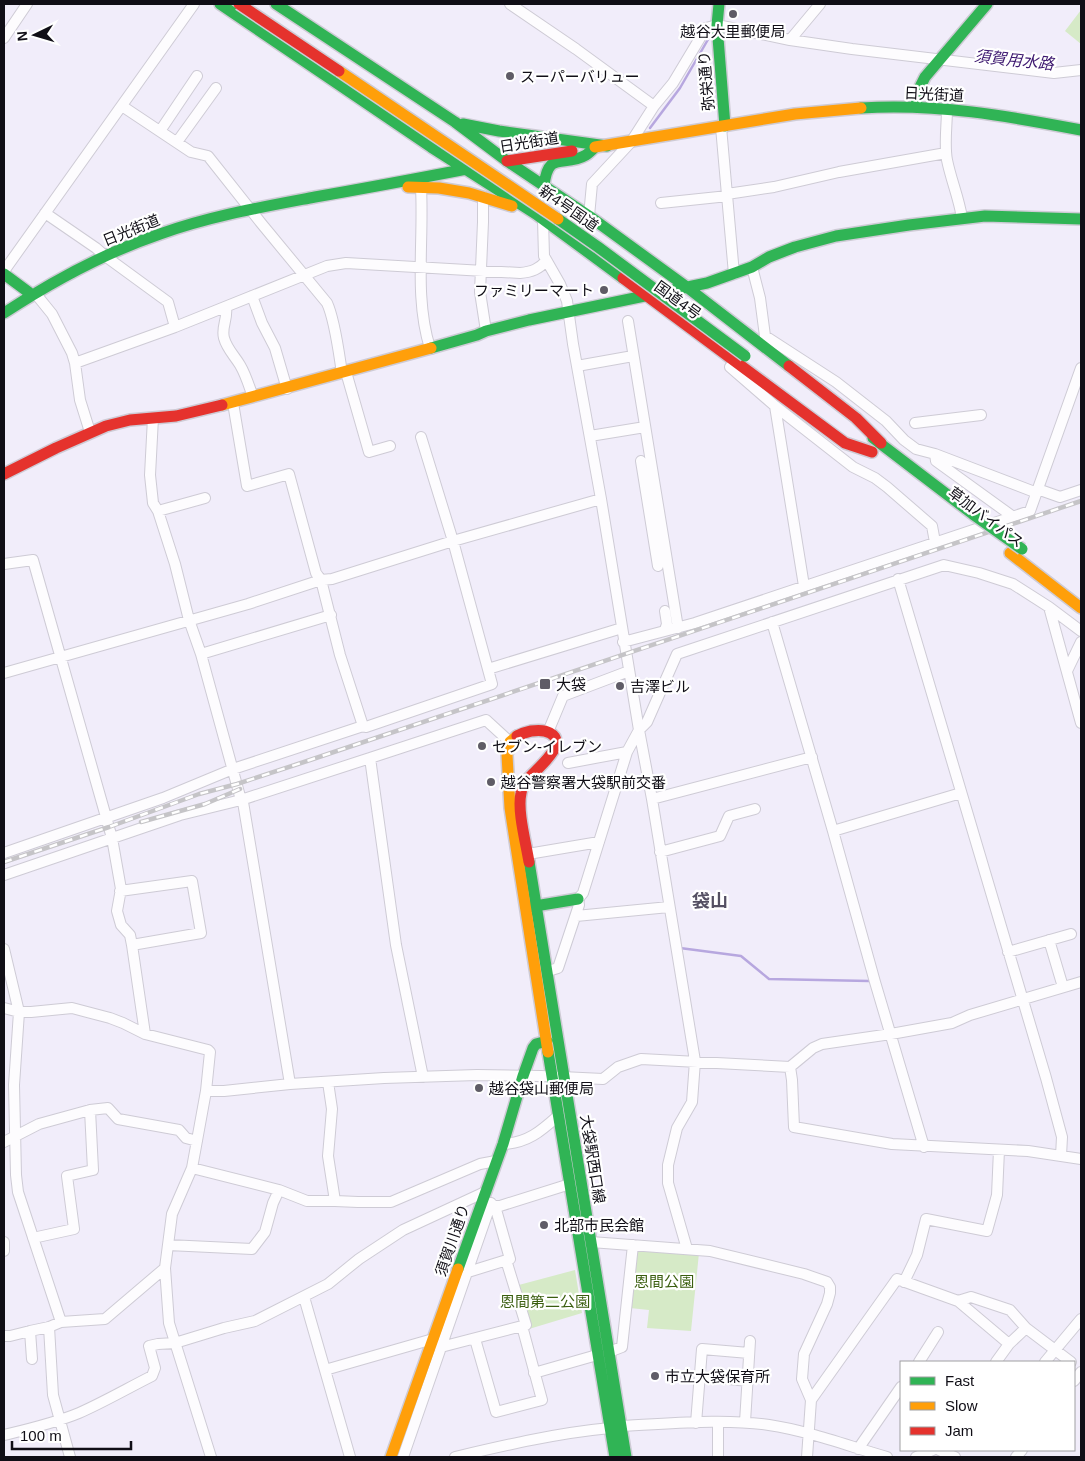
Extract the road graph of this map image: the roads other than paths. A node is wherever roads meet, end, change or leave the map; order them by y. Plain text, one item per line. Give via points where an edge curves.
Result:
1 (27, 4) edge
2 (194, 4) edge
3 (220, 4) edge
4 (239, 4) edge
5 (257, 4) edge
6 (276, 4) edge
7 (510, 4) edge
8 (719, 4) edge
9 (820, 4) edge
10 (983, 5) edge
11 (299, 19) junction
12 (716, 25) junction
13 (4, 38) edge
14 (790, 40) junction
15 (281, 44) junction
16 (940, 59) junction
17 (1081, 70) edge
18 (197, 76) dead end
19 (385, 77) junction
20 (216, 88) dead end
21 (367, 103) junction
22 (122, 106) junction
23 (654, 106) junction
24 (916, 107) junction
25 (947, 109) junction
26 (455, 122) junction
27 (723, 126) junction
28 (1081, 130) edge
29 (160, 131) junction
30 (417, 137) junction
31 (177, 142) junction
32 (631, 142) junction
33 (607, 146) junction
34 (595, 147) junction
35 (946, 153) junction
36 (507, 161) junction
37 (466, 169) junction
38 (392, 183) junction
39 (544, 186) junction
40 (421, 188) junction
41 (727, 195) junction
42 (483, 196) junction
43 (661, 203) dead end
44 (250, 209) junction
45 (45, 213) junction
46 (588, 216) junction
47 (539, 217) junction
48 (962, 218) junction
49 (1081, 219) edge
50 (105, 256) junction
51 (4, 261) edge
52 (546, 261) junction
53 (422, 266) junction
54 (752, 267) junction
55 (481, 270) junction
56 (4, 272) edge
57 (734, 274) junction
58 (304, 276) junction
59 (688, 288) junction
60 (33, 294) junction
61 (252, 296) junction
62 (647, 296) junction
63 (226, 307) junction
64 (568, 312) junction
65 (719, 312) junction
66 (4, 313) edge
67 (628, 321) dead end
68 (175, 327) junction
69 (486, 331) junction
70 (765, 336) junction
71 (706, 339) junction
72 (430, 348) junction
73 (748, 352) junction
74 (633, 356) junction
75 (75, 363) junction
76 (577, 366) junction
77 (1081, 368) edge
78 (344, 373) junction
79 (287, 388) junction
80 (253, 397) junction
81 (233, 403) junction
82 (775, 406) junction
83 (981, 415) dead end
84 (153, 418) junction
85 (915, 423) dead end
86 (645, 428) junction
87 (90, 432) junction
88 (590, 436) junction
89 (422, 440) dead end
90 (881, 443) junction
91 (390, 446) dead end
92 (935, 454) junction
93 (876, 455) joint
94 (641, 461) dead end
95 (895, 469) dead end
96 (4, 474) edge
97 (1081, 490) edge
98 (1037, 491) junction
99 (205, 498) dead end
100 (601, 499) junction
101 (158, 511) junction
102 (1012, 516) junction
103 (968, 517) junction
104 (656, 522) junction
105 (453, 541) junction
106 (935, 542) junction
107 (4, 564) edge
108 (658, 566) dead end
109 (898, 579) junction
110 (321, 580) junction
111 (804, 586) junction
112 (1081, 595) edge
113 (1049, 607) junction
114 (1081, 608) edge
115 (665, 611) dead end
116 (331, 615) junction
117 (189, 620) junction
118 (772, 622) junction
119 (622, 628) junction
120 (678, 628) junction
121 (665, 630) junction
122 (1081, 631) edge
123 (624, 642) junction
124 (1081, 642) edge
125 (201, 654) junction
126 (60, 657) junction
127 (488, 669) junction
128 (629, 671) junction
129 (1066, 671) junction
130 (4, 673) edge
131 (1081, 723) edge
132 (363, 726) junction
133 (639, 730) junction
134 (548, 732) junction
135 (510, 742) junction
136 (627, 752) junction
137 (812, 756) junction
138 (370, 758) junction
139 (568, 763) dead end
140 (233, 769) junction
141 (508, 779) junction
142 (527, 780) junction
143 (961, 793) junction
144 (652, 799) junction
145 (241, 800) junction
146 (515, 807) junction
147 (755, 809) dead end
148 (106, 818) junction
149 (833, 830) junction
150 (112, 838) junction
151 (599, 842) junction
152 (4, 852) edge
153 (660, 852) junction
154 (528, 854) junction
155 (4, 875) edge
156 (120, 891) junction
157 (578, 899) junction
158 (532, 906) junction
159 (669, 907) junction
160 (576, 916) junction
161 (1071, 934) dead end
162 (1049, 940) junction
163 (132, 945) junction
164 (4, 949) edge
165 (1008, 952) junction
166 (548, 971) junction
167 (1081, 982) edge
168 (1063, 987) junction
169 (1022, 999) junction
170 (4, 1008) edge
171 (19, 1012) junction
172 (145, 1034) junction
173 (891, 1034) junction
174 (547, 1041) junction
175 (695, 1061) junction
176 (790, 1067) junction
177 (523, 1076) junction
178 (552, 1076) junction
179 (565, 1077) junction
180 (422, 1078) junction
181 (328, 1082) junction
182 (290, 1084) junction
183 (206, 1091) junction
184 (90, 1110) junction
185 (559, 1116) junction
186 (15, 1136) junction
187 (197, 1141) junction
188 (4, 1142) edge
189 (503, 1144) junction
190 (924, 1146) junction
191 (998, 1150) junction
192 (1061, 1156) junction
193 (1081, 1159) edge
194 (496, 1161) junction
195 (192, 1168) junction
196 (570, 1184) junction
197 (279, 1190) junction
198 (488, 1200) junction
199 (335, 1201) junction
200 (33, 1238) junction
201 (4, 1242) edge
202 (591, 1242) junction
203 (168, 1245) junction
204 (633, 1245) junction
205 (687, 1249) junction
206 (4, 1250) edge
207 (506, 1260) junction
208 (165, 1268) junction
209 (468, 1272) junction
210 (904, 1282) junction
211 (304, 1297) junction
212 (958, 1301) junction
213 (1081, 1319) edge
214 (61, 1322) junction
215 (522, 1326) junction
216 (49, 1327) junction
217 (1026, 1328) junction
218 (30, 1331) junction
219 (938, 1332) dead end
220 (4, 1336) edge
221 (475, 1339) junction
222 (750, 1341) dead end
223 (176, 1342) junction
224 (435, 1344) junction
225 (1009, 1344) junction
226 (1055, 1350) junction
227 (603, 1353) junction
228 (749, 1353) junction
229 (32, 1359) dead end
230 (920, 1361) edge
231 (997, 1361) edge
232 (1047, 1361) edge
233 (1069, 1361) edge
234 (325, 1370) junction
235 (534, 1373) junction
236 (700, 1376) junction
237 (748, 1381) junction
238 (900, 1388) edge
239 (811, 1400) junction
240 (60, 1419) junction
241 (745, 1422) junction
242 (696, 1423) junction
243 (718, 1423) junction
244 (615, 1427) junction
245 (810, 1433) junction
246 (4, 1434) edge
247 (858, 1449) junction
248 (936, 1451) edge
249 (941, 1451) edge
250 (70, 1457) edge
251 (211, 1457) edge
252 (350, 1457) edge
253 (391, 1457) edge
254 (403, 1457) edge
255 (455, 1457) edge
256 (615, 1457) edge
257 (626, 1457) edge
258 (718, 1457) edge
259 (807, 1457) edge
260 (887, 1457) edge
261 (916, 1457) edge
262 (956, 1457) edge

1 - 13 street
2 - 22 street
3 - 15 main road, 国道4号
4 - 73 main road, 新4号国道, bridge
5 - 73 main road, 新4号国道 via 569,214 632,259
6 - 11 main road, 国道4号
7 - 23 street
8 - 12 main road, 弥栄通り
9 - 14 street
10 - 16 main road
11 - 15 street
11 - 19 main road, 国道4号
12 - 14 street
12 - 23 street via 706,28 674,83
12 - 27 main road, 弥栄通り
14 - 16 street
15 - 21 main road, 国道4号
16 - 17 street via 1054,72
16 - 24 main road via 918,88
18 - 29 street
19 - 21 street
19 - 26 main road, 国道4号
20 - 31 street
21 - 30 main road, 国道4号
22 - 29 street
22 - 45 street
23 - 32 street
24 - 25 main road, 日光街道
24 - 27 main road, 日光街道 via 831,110
25 - 28 main road, 日光街道
25 - 35 street
26 - 33 main road
26 - 36 main road, 国道4号
27 - 32 main road, 日光街道
27 - 41 street
29 - 31 street
30 - 37 main road, 国道4号
30 - 38 main road via 426,149 421,170
31 - 44 street via 191,152 208,156
32 - 33 main road, 日光街道
32 - 46 street via 592,184
33 - 34 main road, 日光街道
34 - 36 main road, 日光街道
34 - 39 main road via 585,155 550,164
35 - 41 street
35 - 48 street
36 - 37 main road, 日光街道
36 - 39 main road, 国道4号
37 - 38 main road, 日光街道
37 - 47 main road, 国道4号
38 - 40 main road
38 - 44 main road, 日光街道
39 - 46 main road, 国道4号
40 - 42 main road
40 - 53 street
41 - 43 street
41 - 57 street
42 - 47 main road
42 - 55 street
44 - 50 main road, 日光街道 via 186,225
44 - 58 street
45 - 50 street
45 - 56 street
46 - 59 main road, 国道4号
47 - 52 street
47 - 62 main road, 国道4号
48 - 49 main road
48 - 54 main road via 836,236 794,248
50 - 60 main road, 日光街道
50 - 68 street via 168,302
51 - 56 street
52 - 55 street via 541,267 528,272
52 - 64 street via 565,295
53 - 55 street
53 - 58 street via 346,263 327,266
53 - 72 street via 422,303
54 - 57 main road
54 - 70 street
55 - 69 street via 480,292
56 - 60 main road
57 - 59 main road
58 - 61 street
58 - 78 street via 330,309
59 - 62 main road
59 - 65 main road, 国道4号
60 - 66 main road, 日光街道
60 - 75 street via 55,318
61 - 63 street
61 - 79 street via 275,348
62 - 64 main road
62 - 71 main road, 国道4号
63 - 68 street
63 - 80 street via 228,315 224,338 247,378
64 - 69 main road
64 - 76 street
65 - 70 street via 724,311
65 - 90 main road, 国道4号 via 856,418
67 - 74 street
68 - 75 street
69 - 72 main road
70 - 92 street via 836,382 916,449
71 - 82 street via 709,350
71 - 93 main road, 国道4号 via 846,442
72 - 78 main road
73 - 90 main road, 新4号国道
73 - 93 main road, 新4号国道
74 - 76 street
74 - 86 street
75 - 87 street via 80,400
76 - 88 street
77 - 98 street
78 - 79 main road
78 - 91 street via 369,452
79 - 80 main road
80 - 81 main road
81 - 84 main road
81 - 110 street via 248,486 290,474 316,573
82 - 106 street via 853,467 887,487 932,526
82 - 111 street
83 - 85 street
84 - 87 main road via 119,422
84 - 101 street via 150,475 153,502
86 - 88 street
86 - 104 street
87 - 96 main road
88 - 100 street
89 - 105 street
90 - 103 main road, 草加バイパス
92 - 98 street
92 - 102 street via 936,460
94 - 104 street
95 - 103 main road, 草加バイパス
97 - 98 street via 1060,497
98 - 102 street via 1030,511
99 - 101 street
100 - 105 street
100 - 119 street
101 - 117 street
102 - 106 street
103 - 112 main road, 草加バイパス, bridge via 1022,549
103 - 114 main road, 草加バイパス
104 - 108 street
104 - 120 street
105 - 110 street
105 - 127 street
106 - 111 street
107 - 126 street via 33,560
109 - 113 street via 944,565 1013,584
109 - 118 street
109 - 143 street
110 - 116 street
110 - 117 street
111 - 120 street
113 - 122 street
113 - 129 street
115 - 121 street
116 - 125 street
116 - 132 street
117 - 125 street
117 - 126 street
118 - 133 street via 677,654 647,722
118 - 137 street
119 - 123 street
119 - 127 street
120 - 121 street
121 - 123 street
123 - 128 street
124 - 129 street
125 - 140 street
126 - 130 street
126 - 148 street
127 - 132 street via 492,684
128 - 133 street
128 - 134 street via 563,696
129 - 131 street
132 - 140 street
133 - 136 street
133 - 144 street
134 - 135 main road via 536,730
134 - 142 main road via 556,739 555,748
135 - 138 street via 486,720
135 - 141 main road
136 - 139 street
136 - 151 street
137 - 144 street
137 - 149 street
138 - 145 street
138 - 180 street via 396,945
140 - 145 street
140 - 148 street
141 - 142 main road
141 - 146 main road
142 - 146 main road
143 - 149 street
143 - 165 street
144 - 153 street
145 - 150 street via 180,815
145 - 182 street
146 - 154 main road, 大袋駅西口線
146 - 158 main road, 大袋駅西口線
147 - 153 street via 729,816 720,836
148 - 150 street
148 - 152 street
149 - 173 street
150 - 155 street
150 - 156 street
151 - 154 street
151 - 157 street via 583,893
153 - 159 street
154 - 158 main road, 大袋駅西口線
156 - 163 street via 117,911 121,925 130,934
156 - 163 street via 192,881 201,933
157 - 158 main road
157 - 160 street
158 - 166 main road, 大袋駅西口線
158 - 174 main road, 大袋駅西口線
159 - 160 street
159 - 175 street
160 - 166 street via 558,968
161 - 162 street
162 - 165 street
162 - 168 street
163 - 172 street
164 - 171 street
165 - 169 street
166 - 179 main road, 大袋駅西口線
167 - 168 street
168 - 169 street
169 - 173 street via 952,1023
169 - 192 street via 1062,1137
170 - 171 street
171 - 172 street via 72,1008 110,1018
171 - 186 street via 14,1085
172 - 183 street via 208,1050
173 - 176 street via 822,1044
173 - 190 street
174 - 177 main road, 須賀川通り via 533,1048
174 - 178 main road, 大袋駅西口線
175 - 176 street
175 - 179 street via 641,1059 618,1068 603,1079
175 - 205 street via 692,1102 678,1128 668,1165 668,1183
176 - 190 street via 794,1127 892,1144
177 - 178 street
177 - 180 street
177 - 189 main road, 須賀川通り
178 - 179 street
178 - 185 main road, 大袋駅西口線
179 - 202 main road, 大袋駅西口線
180 - 181 street
181 - 182 street
181 - 199 street via 332,1109 328,1156
182 - 183 street
183 - 187 street
184 - 186 street via 39,1124
184 - 187 street via 108,1108 118,1119 179,1130 186,1138
184 - 200 street via 93,1170 68,1176 74,1229
185 - 189 street via 538,1134 516,1144
185 - 196 main road, 大袋駅西口線
186 - 188 street
186 - 200 street via 18,1192
187 - 195 street
189 - 194 main road, 須賀川通り
190 - 191 street
191 - 192 street
191 - 210 street via 997,1195 986,1231 926,1219 917,1254
192 - 193 street
194 - 198 main road, 須賀川通り
194 - 199 street via 480,1164 391,1202
195 - 197 street
195 - 203 street via 172,1214
196 - 198 street via 500,1206
196 - 227 main road, 大袋駅西口線
197 - 199 street via 307,1201
197 - 203 street via 265,1232 252,1249
198 - 207 street via 510,1259
198 - 209 street
198 - 211 street via 403,1230 328,1284
198 - 224 main road, 須賀川通り
200 - 214 street
201 - 206 street
202 - 204 street
202 - 227 main road, 大袋駅西口線
203 - 208 street
204 - 205 street
204 - 227 street via 622,1347
205 - 239 street via 740,1258 827,1282 830,1293 827,1304 804,1354 802,1379
207 - 209 street
207 - 215 street via 526,1324
208 - 214 street via 105,1319
208 - 223 street via 169,1322
209 - 224 street
210 - 212 street
210 - 239 street via 897,1279
211 - 223 street via 255,1321
211 - 234 street
212 - 217 street via 971,1297 1010,1310
212 - 225 street
213 - 226 street
214 - 216 street
215 - 221 street
215 - 235 street
216 - 218 street
216 - 240 street via 53,1395
217 - 225 street
217 - 226 street
218 - 220 street
218 - 229 street
219 - 230 street
221 - 224 street
221 - 235 street via 496,1412 542,1400
222 - 228 street
223 - 240 street via 149,1346 155,1368 152,1376
223 - 251 street
224 - 234 street
224 - 253 main road, 須賀川通り
224 - 254 street
225 - 231 street
226 - 232 street
226 - 233 street
227 - 235 street
227 - 244 main road, 大袋駅西口線
228 - 236 street via 702,1349
228 - 237 street
234 - 252 street
236 - 237 street
236 - 242 street
237 - 241 street
238 - 247 street
239 - 245 street
240 - 246 street
240 - 250 street
241 - 243 street
241 - 245 street
242 - 243 street
242 - 244 street
243 - 258 street
244 - 255 street via 517,1442
244 - 256 main road, 大袋駅西口線
244 - 257 main road, 大袋駅西口線
245 - 247 street
245 - 259 street
247 - 260 street
248 - 261 street
249 - 262 street

